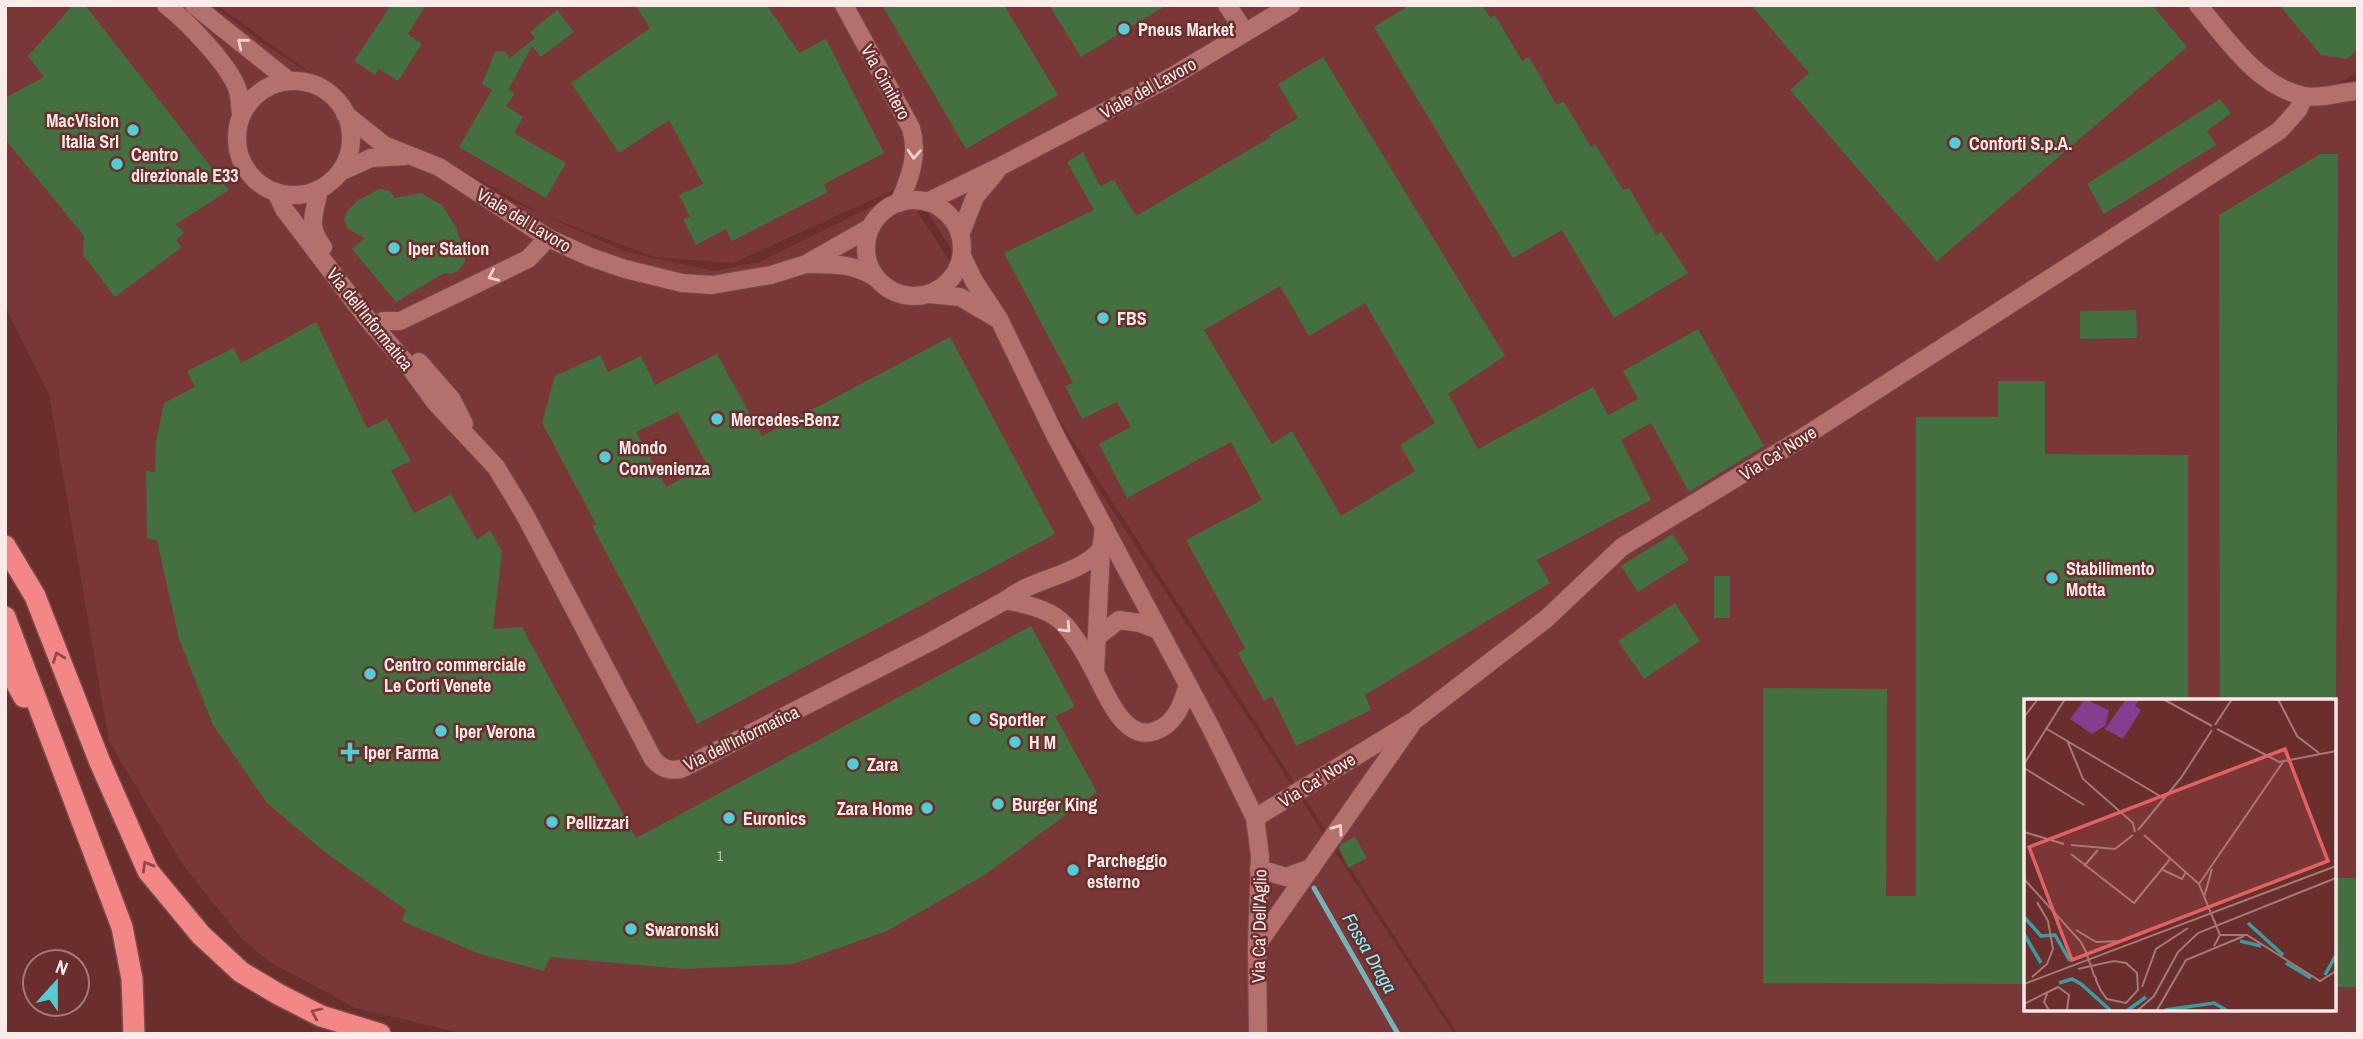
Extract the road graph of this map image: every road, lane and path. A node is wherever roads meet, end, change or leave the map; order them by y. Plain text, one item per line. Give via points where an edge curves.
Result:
1 (166, 5) edge
2 (194, 5) edge
3 (844, 5) edge
4 (1227, 5) edge
5 (1291, 5) edge
6 (2198, 5) edge
7 (1245, 32) junction
8 (289, 81) junction
9 (2358, 91) edge
10 (2311, 96) junction
11 (345, 114) junction
12 (241, 115) junction
13 (412, 155) junction
14 (1001, 166) junction
15 (340, 172) junction
16 (319, 190) junction
17 (276, 192) junction
18 (899, 202) junction
19 (927, 202) junction
20 (871, 227) junction
21 (960, 235) junction
22 (548, 238) junction
23 (961, 256) junction
24 (806, 264) junction
25 (876, 278) junction
26 (929, 294) junction
27 (999, 319) junction
28 (383, 321) junction
29 (472, 440) junction
30 (1104, 527) junction
31 (5, 546) edge
32 (1101, 550) junction
33 (1006, 600) junction
34 (5, 617) edge
35 (1158, 630) junction
36 (1097, 637) junction
37 (5, 662) edge
38 (1095, 672) junction
39 (1188, 685) junction
40 (1415, 720) junction
41 (69, 782) junction
42 (1255, 818) junction
43 (1311, 868) junction
44 (1259, 869) junction
45 (1256, 945) junction
46 (134, 1028) edge
47 (380, 1034) edge
48 (1258, 1034) edge

1 - 12 street via 226,68 237,89
8 -> 2 street, Viale del Lavoro
3 -> 18 street, Via Cimitero via 911,128 912,172
4 - 7 street
5 - 7 street, Viale del Lavoro
6 - 10 street via 2239,54 2272,84
7 - 14 street, Viale del Lavoro via 1171,77
8 - 11 street, Viale del Lavoro via 322,89 336,99
8 - 12 street via 260,92
9 - 10 street
10 - 40 street, Via Ca' Nove via 2279,131 1802,438 1622,547 1546,619
11 - 13 street, Viale del Lavoro via 384,145
11 - 15 street via 351,138
12 - 17 street via 236,134 245,169
13 - 15 street, Viale del Lavoro via 370,158
13 - 22 street, Viale del Lavoro via 439,167
14 - 19 street, Viale del Lavoro
14 - 21 street, Viale del Lavoro via 975,197
15 - 16 street, Viale del Lavoro
16 - 17 street via 298,195
16 - 28 street, Via dell'Informatica via 312,224 316,238
17 - 29 street, Via dell'Informatica via 366,317
18 - 19 street, Viale del Lavoro
18 - 20 street, Viale del Lavoro via 878,216
19 - 21 street via 953,220
20 - 24 street, Viale del Lavoro
20 - 25 street via 866,253
21 - 23 street, Viale del Lavoro
22 - 24 street, Viale del Lavoro via 590,257 682,284 736,283
22 -> 28 street via 528,259 400,321
23 - 26 street via 950,279
23 - 27 street
24 - 25 street, Viale del Lavoro via 863,268
25 - 26 street, Viale del Lavoro via 900,294
26 - 27 street via 960,297
27 - 30 street
28 - 29 street, Via dell'Informatica via 452,400
29 - 33 street, Via dell'Informatica via 496,467 525,514 653,759 671,771
30 - 32 street
30 - 35 street
47 -> 31 highway via 321,1016 241,972 201,935 148,871 35,596
32 - 33 street, Via dell'Informatica via 1080,567 1017,590
32 - 36 street
33 -> 38 street via 1046,611 1062,621
34 - 41 highway
35 - 36 street via 1119,620
35 - 39 street
36 - 38 street
37 - 41 highway
38 - 39 street via 1120,718 1134,730 1152,733 1168,725
39 - 42 street
40 - 42 street, Via Ca' Nove
43 -> 40 street
41 - 46 highway via 122,927 132,979
42 - 44 street, Via Ca' Dell'Aglio
43 - 44 street via 1286,877
43 - 45 street
44 - 45 street, Via Ca' Dell'Aglio
45 - 48 street, Via Ca' Dell'Aglio

